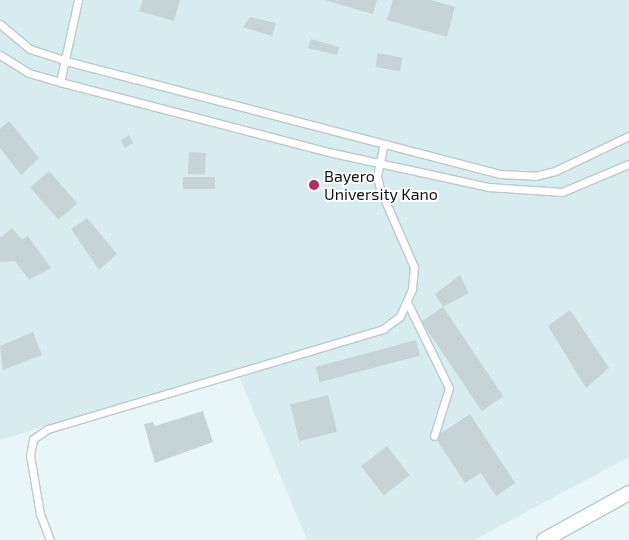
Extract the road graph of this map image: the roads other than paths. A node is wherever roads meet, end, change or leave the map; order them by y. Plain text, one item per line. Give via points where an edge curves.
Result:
1 (78, 0) edge
2 (0, 24) edge
3 (0, 54) edge
4 (66, 61) junction
5 (60, 82) junction
6 (629, 136) edge
7 (384, 144) junction
8 (378, 163) junction
9 (629, 164) edge
10 (408, 304) junction
11 (434, 436) dead end
12 (629, 493) edge
13 (554, 538) edge
14 (50, 540) edge

1 - 4 lane
2 - 4 lane via 30,48
3 - 5 lane via 29,73
4 - 5 lane
4 - 7 lane
5 - 8 lane
6 - 7 lane via 581,160 535,176 500,174
7 - 8 lane
8 - 9 lane via 533,193 562,192
8 - 10 lane via 380,189 414,267
10 - 11 lane via 419,319 449,388
10 - 14 lane via 384,329 48,429 33,439 30,455 40,514
12 - 13 street

